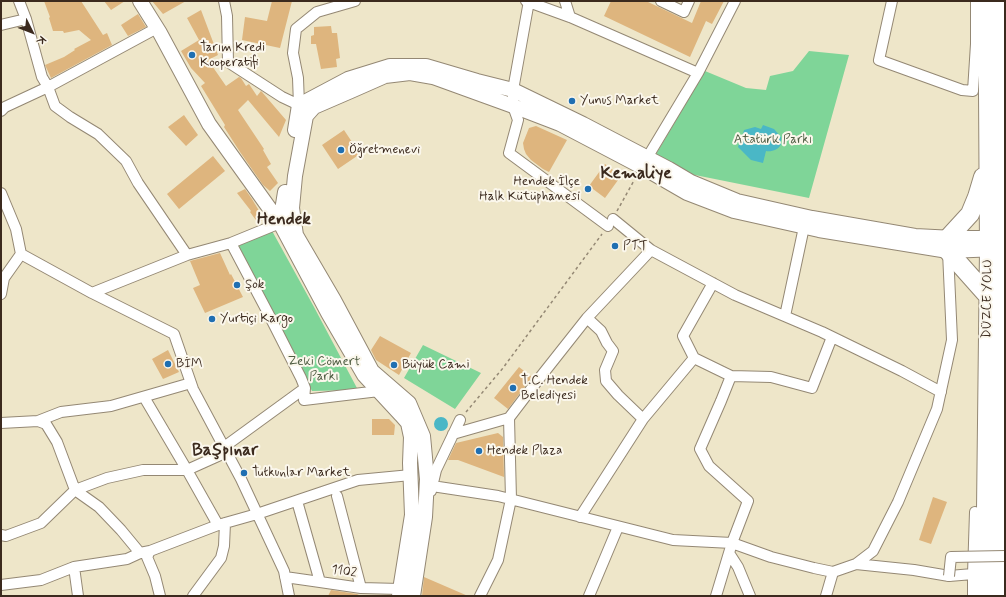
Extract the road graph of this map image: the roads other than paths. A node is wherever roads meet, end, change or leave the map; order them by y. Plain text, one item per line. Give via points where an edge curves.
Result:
1 (19, 1) edge
2 (140, 1) edge
3 (224, 1) edge
4 (355, 1) edge
5 (528, 1) edge
6 (565, 1) edge
7 (661, 1) edge
8 (689, 1) edge
9 (735, 1) edge
10 (892, 1) edge
11 (976, 1) edge
12 (988, 1) edge
13 (1002, 1) edge
14 (570, 17) junction
15 (26, 19) junction
16 (1, 25) edge
17 (157, 28) junction
18 (698, 74) junction
19 (48, 87) junction
20 (513, 90) junction
21 (299, 104) junction
22 (513, 106) junction
23 (314, 107) junction
24 (1, 111) edge
25 (644, 162) junction
26 (999, 168) edge
27 (1, 193) edge
28 (280, 223) junction
29 (804, 226) junction
30 (296, 234) junction
31 (231, 243) junction
32 (998, 243) edge
33 (948, 244) junction
34 (651, 250) junction
35 (21, 254) junction
36 (187, 255) junction
37 (2, 281) edge
38 (713, 283) junction
39 (92, 293) junction
40 (1, 294) edge
41 (988, 296) junction
42 (1005, 304) edge
43 (785, 316) junction
44 (587, 318) junction
45 (1001, 322) junction
46 (832, 337) junction
47 (694, 358) junction
48 (731, 376) junction
49 (191, 382) junction
50 (305, 388) junction
51 (941, 392) junction
52 (381, 393) junction
53 (144, 396) junction
54 (1004, 406) edge
55 (510, 418) junction
56 (643, 419) junction
57 (460, 420) road end
58 (38, 421) junction
59 (1, 423) edge
60 (453, 434) junction
61 (225, 450) junction
62 (986, 465) junction
63 (187, 470) junction
64 (411, 475) junction
65 (432, 486) junction
66 (75, 490) junction
67 (337, 496) dead end
68 (511, 499) junction
69 (297, 501) junction
70 (975, 512) joint
71 (257, 514) junction
72 (426, 517) junction
73 (580, 517) junction
74 (221, 524) junction
75 (618, 527) junction
76 (1, 535) edge
77 (732, 543) junction
78 (150, 551) junction
79 (140, 553) junction
80 (729, 553) junction
81 (1005, 556) edge
82 (856, 564) junction
83 (74, 567) junction
84 (833, 572) junction
85 (973, 574) junction
86 (949, 576) junction
87 (285, 577) junction
88 (320, 582) junction
89 (1, 585) edge
90 (361, 588) junction
91 (400, 593) edge
92 (78, 596) edge
93 (160, 596) edge
94 (193, 596) edge
95 (289, 596) edge
96 (413, 596) edge
97 (480, 596) edge
98 (589, 596) edge
99 (716, 596) edge
100 (750, 596) edge
101 (826, 596) edge
102 (973, 596) edge
103 (985, 596) edge
104 (1000, 596) edge

1 - 15 street
2 - 17 main road
3 - 21 street via 228,62 282,98
4 - 21 street via 317,12 296,29 293,53 298,78
5 - 14 street
5 - 20 street
6 - 14 street
7 - 8 street via 684,12
9 - 18 street
10 - 11 street via 879,60 962,90 973,91
12 - 26 highway, DÜZCE YOLU
13 - 26 highway
14 - 18 street
15 - 16 street
15 - 19 street via 42,77
17 - 19 street
17 - 28 main road via 209,124
18 - 25 street
19 - 24 street
19 - 36 street via 55,106 98,134 126,161
20 - 21 main road via 426,66 390,66 348,79
20 - 22 street
20 - 25 main road via 583,124
21 - 23 street
21 - 28 main road
22 - 23 main road via 433,77 410,73 385,76
22 - 25 main road
22 - 34 street via 518,120 509,153
23 - 30 main road via 306,116 294,176 292,208
25 - 29 main road via 687,193 734,211
25 - 33 main road via 669,169 691,182 737,201
26 - 32 highway, DÜZCE YOLU
26 - 33 highway via 977,197 970,214
27 - 35 street via 16,229
28 - 30 main road
28 - 31 street
28 - 52 main road via 364,376
29 - 33 main road
29 - 43 street
30 - 72 main road via 372,370 409,403 423,436 427,478
31 - 36 street
31 - 50 street
32 - 33 main road
32 - 41 highway, DÜZCE YOLU
32 - 45 highway
33 - 41 highway
33 - 51 street via 952,340
34 - 38 street
34 - 44 street
35 - 37 street
35 - 39 street
36 - 39 street
37 - 40 street
38 - 43 street
38 - 47 street via 683,336
39 - 49 street via 174,334
41 - 62 highway, DÜZCE YOLU
42 - 45 highway
43 - 46 street
44 - 55 street
44 - 56 street via 601,331 613,351 605,370 606,381
45 - 54 highway
46 - 48 street via 812,388 771,377
46 - 51 street
47 - 48 street
47 - 56 street
48 - 77 street via 700,449 709,466 748,501
49 - 53 street
49 - 61 street
50 - 52 street via 304,400
50 - 61 street
51 - 82 street via 937,409 898,502 873,551
52 - 64 main road via 408,423 411,437
53 - 58 street via 111,406 60,412
53 - 63 street
54 - 104 highway via 1000,447
55 - 60 street
55 - 68 street
56 - 73 street
57 - 60 street
58 - 59 street
58 - 66 street via 46,424 57,442
60 - 65 street via 436,470
61 - 63 street
61 - 71 street
62 - 70 highway
62 - 103 highway, DÜZCE YOLU
63 - 66 street via 143,470 107,478
63 - 74 street
64 - 69 street via 358,480
64 - 91 main road via 412,515
65 - 68 street
65 - 72 street
66 - 76 street via 41,523 6,536
66 - 79 street via 99,507
67 - 90 street
68 - 73 street
68 - 97 street via 498,560
69 - 71 street
69 - 88 street, 1102
70 - 85 street
71 - 74 street
71 - 87 street
72 - 96 main road
73 - 75 street
74 - 78 street
74 - 94 street via 224,546 221,558
75 - 77 street via 673,540
75 - 98 street
77 - 80 street
77 - 84 street via 771,557
78 - 79 street
78 - 93 street via 147,557
79 - 83 street via 127,559
80 - 99 street
80 - 100 street
81 - 86 street, bridge via 951,557
82 - 84 street
82 - 86 street
83 - 89 street via 41,580
83 - 92 street
84 - 101 street
85 - 86 street
85 - 102 street
87 - 88 street
87 - 95 street
88 - 90 street, 1102
90 - 91 street, 1102

